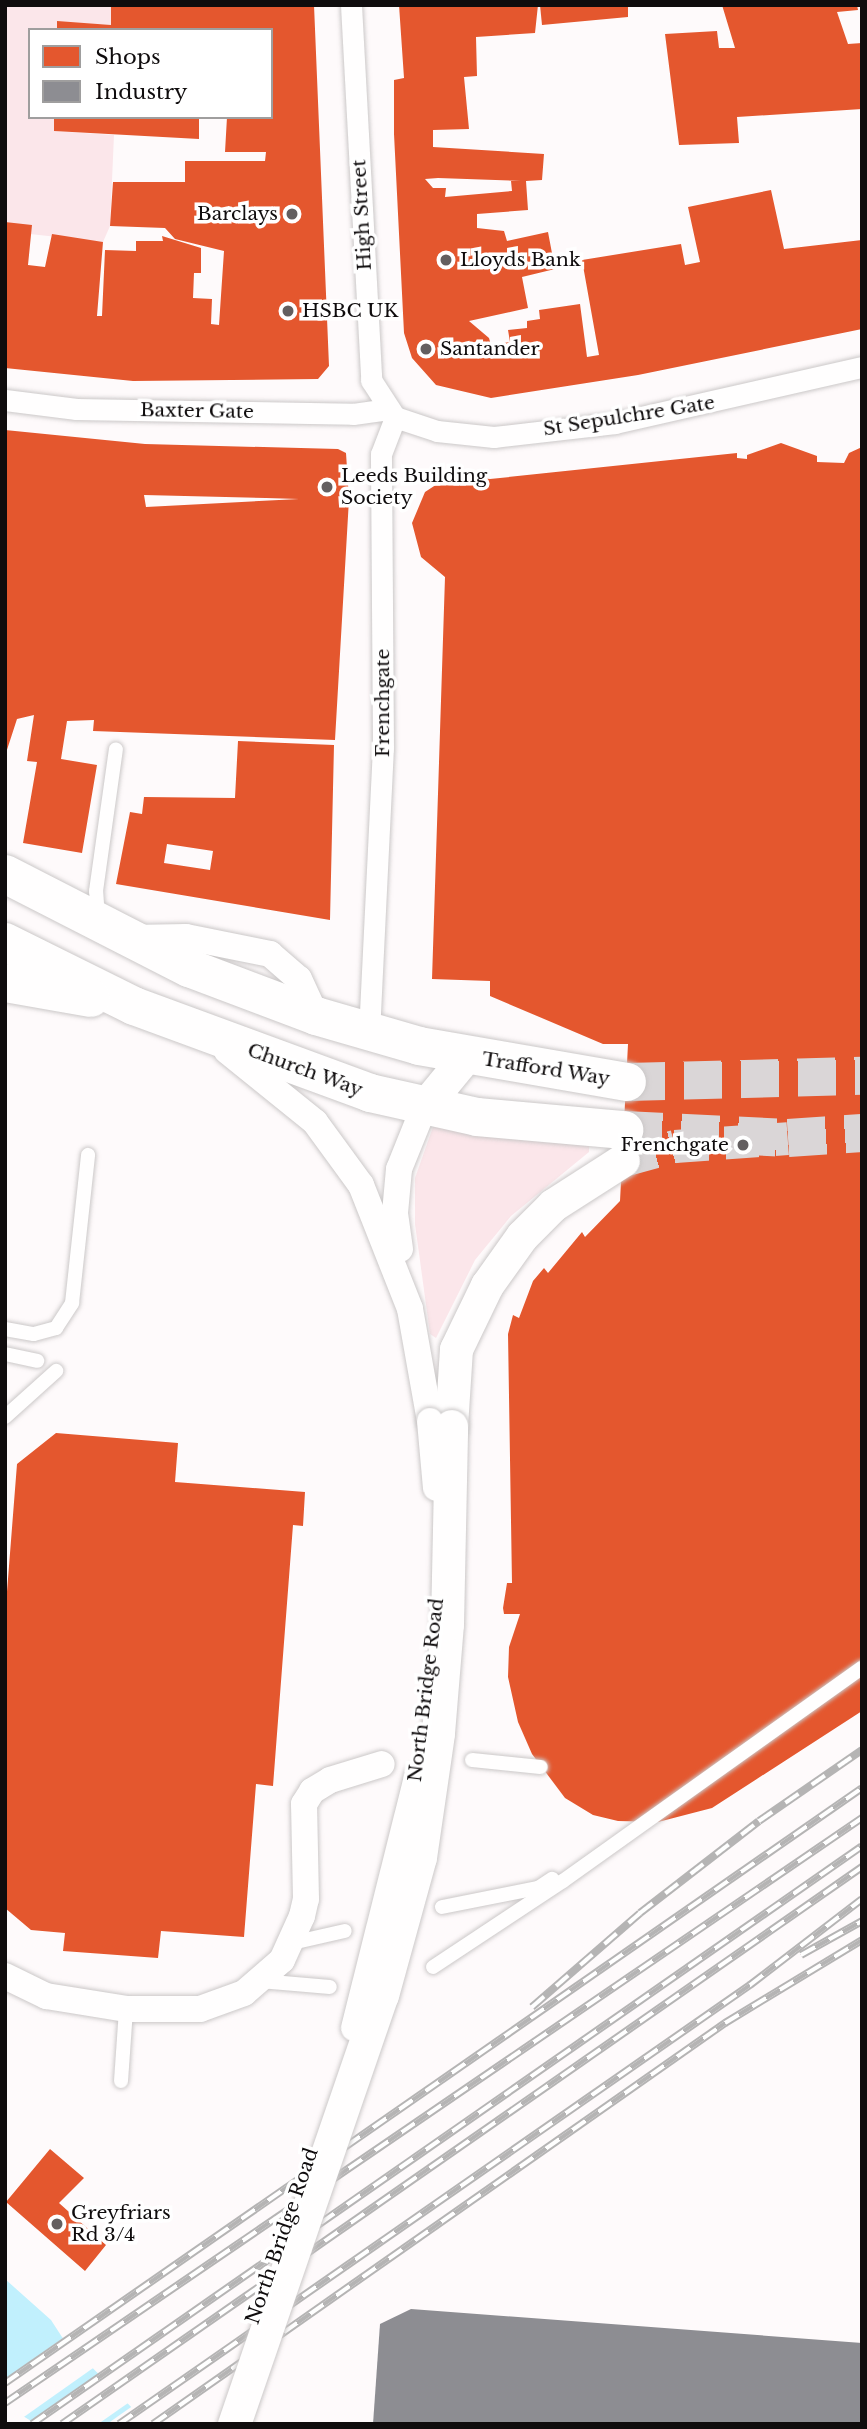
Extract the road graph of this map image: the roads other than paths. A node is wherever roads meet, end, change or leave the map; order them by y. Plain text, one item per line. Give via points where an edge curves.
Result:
1 (351, 5) edge
2 (862, 367) edge
3 (5, 400) edge
4 (392, 413) junction
5 (116, 749) dead end
6 (5, 874) edge
7 (113, 931) junction
8 (5, 942) edge
9 (5, 983) edge
10 (134, 1006) junction
11 (179, 1021) junction
12 (369, 1033) junction
13 (466, 1056) junction
14 (626, 1082) tunnel mouth
15 (424, 1107) junction
16 (624, 1145) joint
17 (89, 1155) dead end
18 (410, 1309) junction
19 (5, 1329) edge
20 (5, 1354) edge
21 (37, 1361) dead end
22 (56, 1371) dead end
23 (5, 1417) edge
24 (440, 1424) junction
25 (862, 1658) edge
26 (862, 1668) edge
27 (472, 1760) dead end
28 (382, 1764) dead end
29 (541, 1767) dead end
30 (442, 1908) dead end
31 (345, 1931) dead end
32 (292, 1943) junction
33 (433, 1967) dead end
34 (5, 1976) edge
35 (260, 1982) junction
36 (330, 1987) dead end
37 (126, 2009) junction
38 (121, 2081) dead end
39 (218, 2424) edge
40 (234, 2424) edge

1 - 4 street, High Street via 371,380
2 - 4 street, St Sepulchre Gate via 615,422 494,437 437,431
3 - 4 street, Baxter Gate via 89,409
4 - 12 street, Frenchgate via 382,454 383,748
5 - 7 lane via 96,891
6 - 7 highway
7 - 12 highway via 188,968
8 - 10 highway, Church Way
9 - 10 highway
10 - 11 highway, Church Way
11 - 15 highway, Church Way via 325,1079
11 - 18 street, North Bridge Road via 261,1076 332,1140 378,1220
12 - 13 highway
13 - 14 highway, Trafford Way
13 - 15 street
15 - 16 highway, Church Way
15 - 18 street via 399,1169 395,1213
16 - 24 street, North Bridge Road via 522,1236 487,1285 456,1349
17 - 19 lane via 72,1303 56,1328 34,1334
18 - 24 street, North Bridge Road
20 - 21 lane
22 - 23 lane
24 - 39 street, North Bridge Road, bridge via 438,1598 428,1707 407,1824 361,2007
24 - 40 street, North Bridge Road, bridge via 447,1624 420,1857 382,1995
25 - 30 lane via 538,1888
26 - 33 lane via 563,1881
27 - 29 lane
28 - 32 street via 347,1773 312,1791 301,1819 306,1899
31 - 32 lane
32 - 35 street
34 - 37 street via 46,1996
35 - 36 lane
35 - 37 street via 229,2001 200,2009
37 - 38 lane

